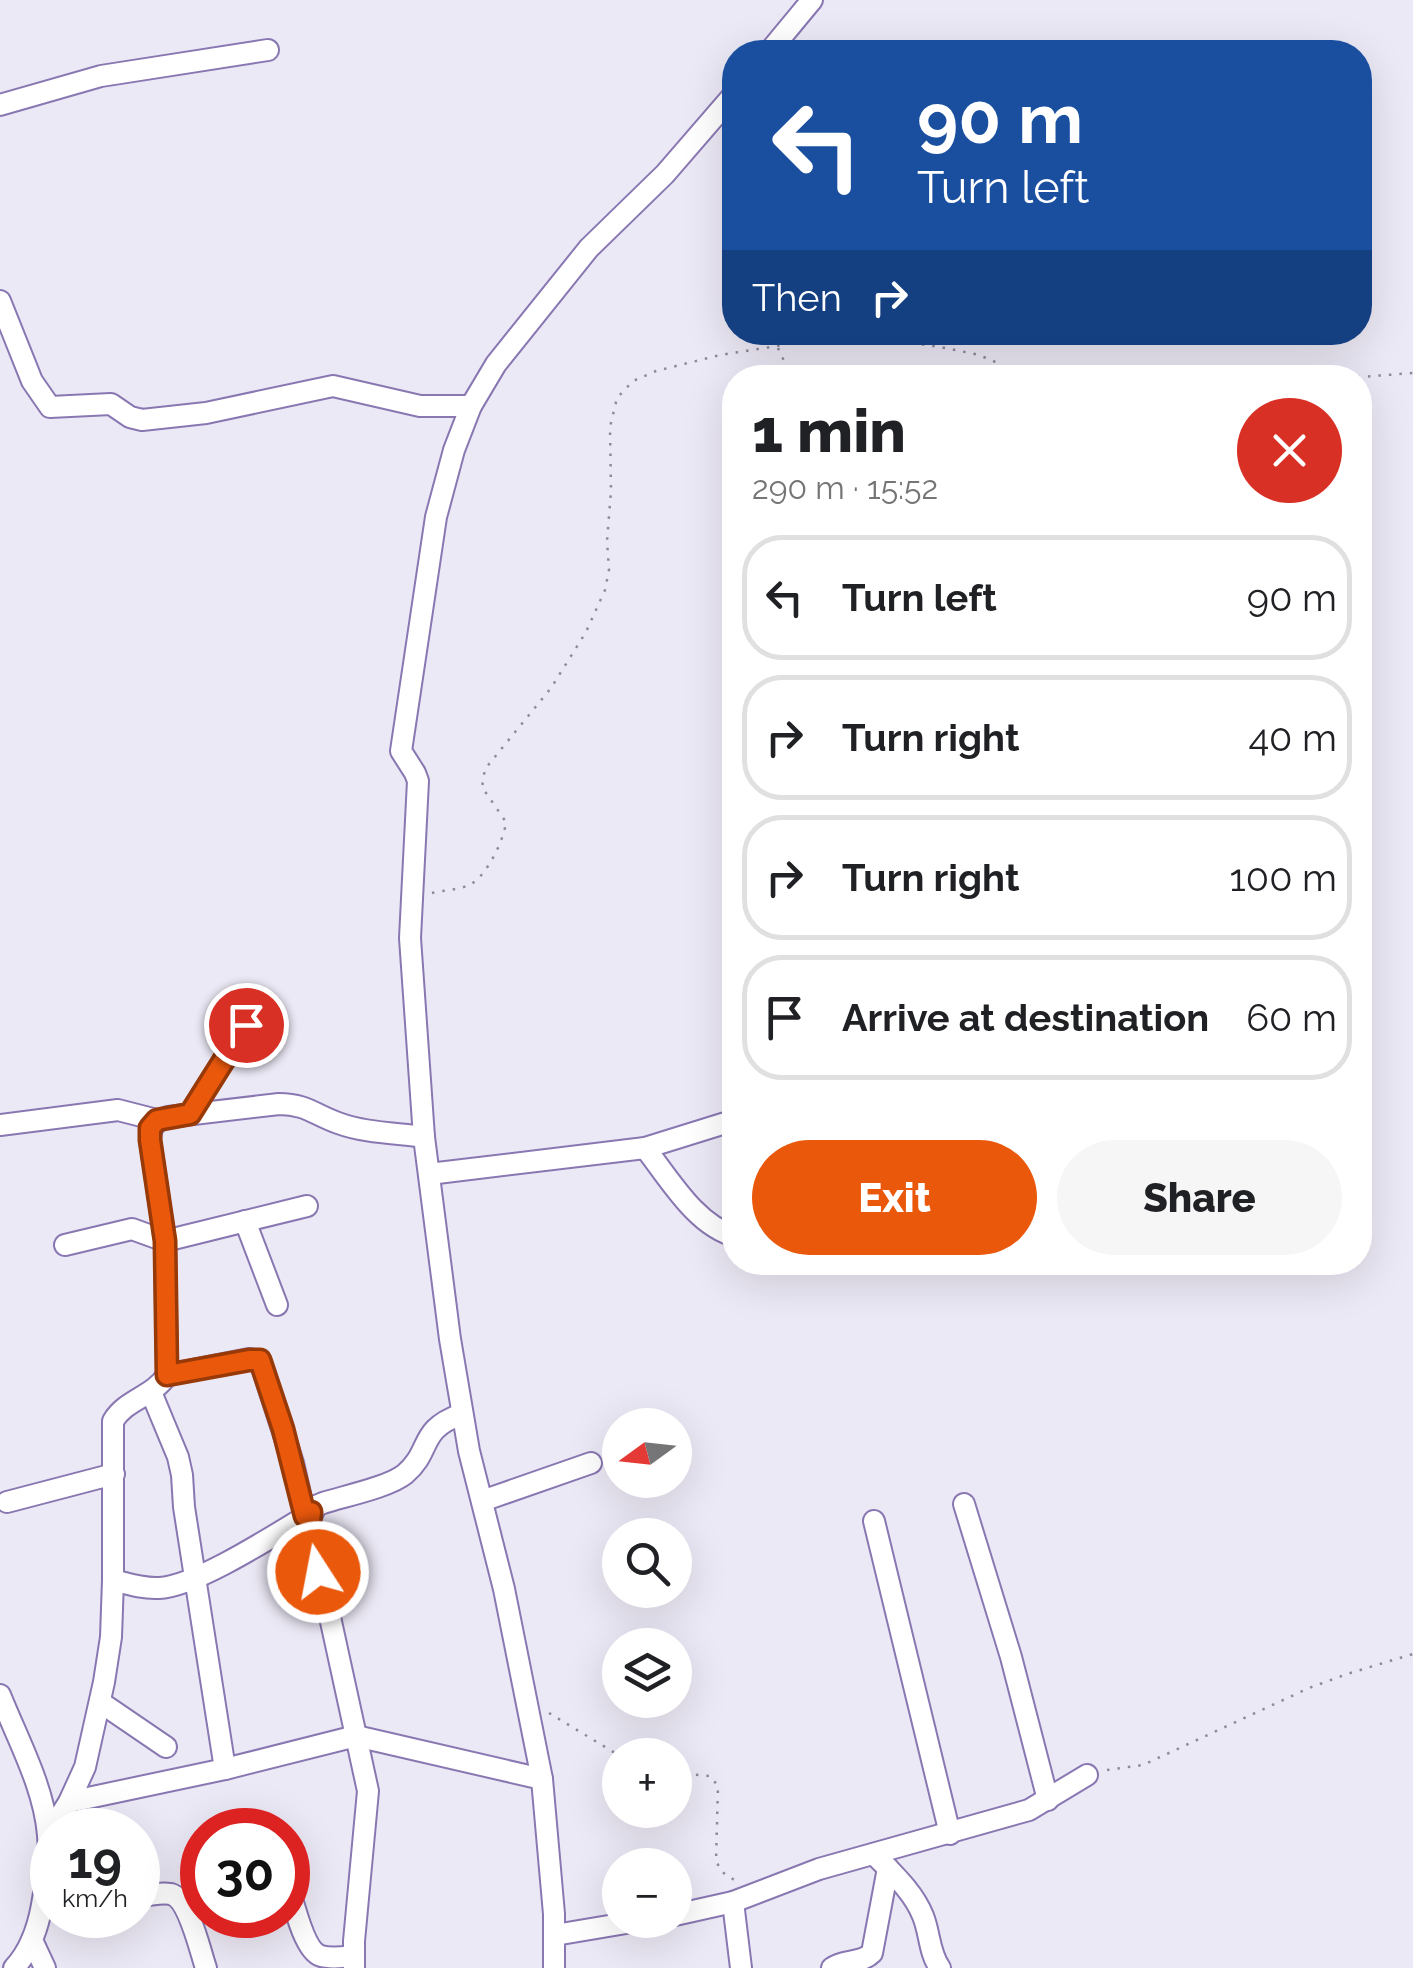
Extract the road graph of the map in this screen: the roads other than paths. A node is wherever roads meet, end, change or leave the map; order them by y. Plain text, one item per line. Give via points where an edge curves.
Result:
1 (812, 0) edge
2 (779, 40) edge
3 (268, 50) dead end
4 (0, 105) edge
5 (722, 107) edge
6 (0, 301) edge
7 (471, 406) junction
8 (246, 1025) dead end
9 (190, 1114) junction
10 (157, 1120) junction
11 (722, 1124) edge
12 (0, 1125) edge
13 (424, 1138) junction
14 (645, 1148) junction
15 (429, 1174) junction
16 (307, 1206) dead end
17 (245, 1221) junction
18 (722, 1231) edge
19 (165, 1241) junction
20 (66, 1244) dead end
21 (277, 1305) dead end
22 (167, 1375) junction
23 (151, 1392) junction
24 (462, 1414) junction
25 (590, 1463) dead end
26 (114, 1474) junction
27 (482, 1501) junction
28 (7, 1502) dead end
29 (964, 1504) dead end
30 (308, 1514) junction
31 (874, 1522) dead end
32 (195, 1578) junction
33 (113, 1580) junction
34 (0, 1696) edge
35 (100, 1702) junction
36 (356, 1736) junction
37 (166, 1747) dead end
38 (225, 1769) junction
39 (1088, 1775) road end
40 (542, 1779) junction
41 (1048, 1800) junction
42 (69, 1802) junction
43 (42, 1808) edge
44 (65, 1808) edge
45 (950, 1834) junction
46 (881, 1861) junction
47 (160, 1894) edge
48 (733, 1902) junction
49 (692, 1911) edge
50 (602, 1927) edge
51 (555, 1935) junction
52 (305, 1938) edge
53 (32, 1940) joint
54 (354, 1962) edge
55 (14, 1968) edge
56 (45, 1968) edge
57 (206, 1968) edge
58 (554, 1968) edge
59 (742, 1968) edge
60 (832, 1968) edge
61 (940, 1968) edge

1 - 2 street
3 - 4 street via 101,76
5 - 7 street via 589,248 496,364
6 - 7 street via 32,382 50,407 111,404 142,420 333,386 420,406
7 - 13 street via 436,517 401,752 418,781 410,938
8 - 9 street
9 - 10 street
9 - 13 street via 296,1104 354,1127
10 - 12 street via 118,1110
10 - 19 street via 150,1140
11 - 14 street
13 - 15 street
14 - 15 street
14 - 18 street via 698,1213
15 - 24 street
16 - 17 street
17 - 19 street
17 - 21 street
19 - 20 street via 132,1228
19 - 22 street
22 - 23 street
22 - 30 street via 260,1360
23 - 26 street via 127,1404 113,1421
23 - 32 street via 178,1456
24 - 27 street
24 - 30 street via 436,1426 401,1477 323,1502
25 - 27 street
26 - 28 street
26 - 33 street
27 - 40 street
29 - 41 street
30 - 32 street
30 - 36 street
31 - 45 street
32 - 33 street via 161,1588
32 - 38 street
33 - 35 street
34 - 43 street
35 - 37 street
35 - 42 street
36 - 38 street
36 - 40 street
36 - 54 street via 368,1805
38 - 42 street
39 - 41 street
40 - 51 street
41 - 45 street
42 - 44 street
45 - 46 street
46 - 48 street via 819,1870
46 - 60 street via 872,1953
46 - 61 street via 916,1901
47 - 57 street via 185,1907
48 - 49 street
48 - 59 street
50 - 51 street
51 - 58 street
52 - 54 street via 321,1956
53 - 55 street
53 - 56 street

